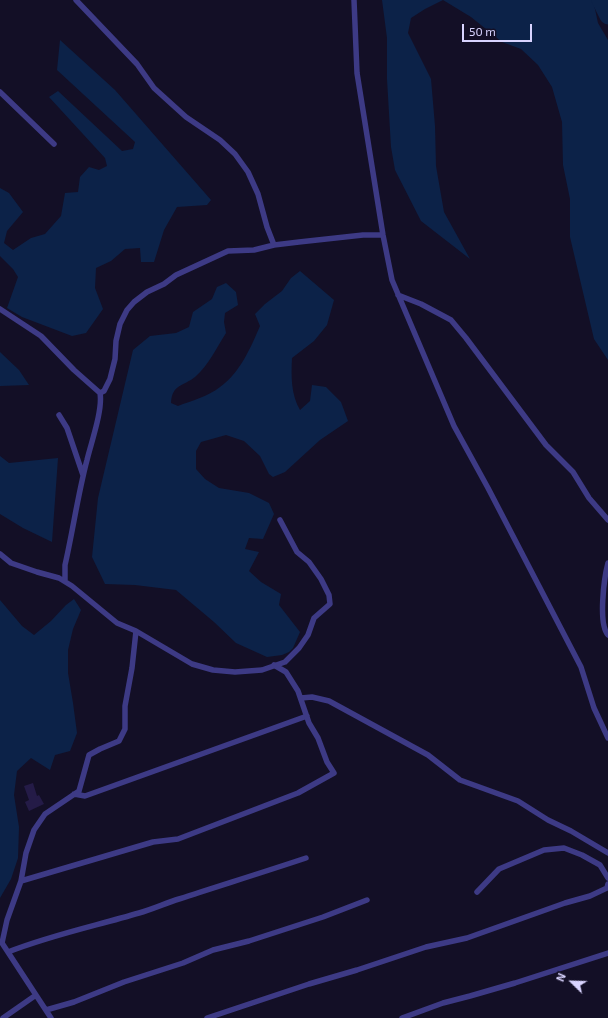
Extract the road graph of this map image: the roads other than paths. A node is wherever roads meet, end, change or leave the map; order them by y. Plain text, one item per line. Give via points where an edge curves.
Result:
1 (76, 0) edge
2 (354, 0) edge
3 (0, 92) edge
4 (54, 144) dead end
5 (383, 235) junction
6 (274, 245) junction
7 (398, 295) junction
8 (0, 309) edge
9 (100, 393) junction
10 (59, 415) dead end
11 (83, 478) junction
12 (280, 520) dead end
13 (608, 520) edge
14 (0, 554) edge
15 (608, 563) edge
16 (65, 581) junction
17 (136, 631) junction
18 (608, 635) edge
19 (274, 665) junction
20 (301, 698) junction
21 (307, 716) junction
22 (608, 738) edge
23 (74, 794) junction
24 (608, 853) edge
25 (306, 858) dead end
26 (608, 878) edge
27 (21, 881) junction
28 (608, 887) edge
29 (477, 892) dead end
30 (367, 900) dead end
31 (1, 942) edge
32 (8, 952) junction
33 (608, 954) edge
34 (36, 995) junction
35 (46, 1010) junction
36 (3, 1018) edge
37 (51, 1018) edge
38 (207, 1018) edge
39 (402, 1018) edge

1 - 6 lane via 137,64 154,88 186,117 220,140 235,154 248,172 258,194
2 - 5 lane via 357,73
3 - 4 lane
5 - 6 lane
5 - 7 lane via 392,280
6 - 9 lane via 219,254 176,275 134,302 120,324 110,379 104,391
7 - 13 lane via 451,320 546,445 573,472 589,498
7 - 22 lane via 454,426 581,667 594,708
8 - 9 lane via 41,336
9 - 11 lane via 99,409
10 - 11 lane via 67,428
11 - 16 lane via 65,565
12 - 19 lane via 297,552 309,562 321,580 329,595 330,604 314,618 308,635 299,648 285,662
14 - 16 lane via 11,563
15 - 18 lane via 602,619
16 - 17 lane via 117,623
17 - 19 lane via 192,664 213,670 262,670
17 - 23 lane via 125,706 125,729 119,741 89,755 79,791
19 - 20 lane via 286,672
20 - 21 lane
20 - 24 lane via 312,697 329,701 428,755 460,780 518,801
21 - 23 lane via 85,796
21 - 27 lane via 334,773 298,793 178,838 153,842
23 - 27 lane via 45,814 34,830 26,853
25 - 32 lane via 141,913
26 - 29 lane via 600,866 582,855 564,848 544,850 499,869
27 - 31 lane
28 - 38 lane via 590,896 468,938 426,947
30 - 35 lane via 323,917 213,950 183,963
31 - 32 lane
32 - 34 lane
33 - 39 lane via 442,1003
34 - 35 lane
34 - 36 lane
35 - 37 lane

